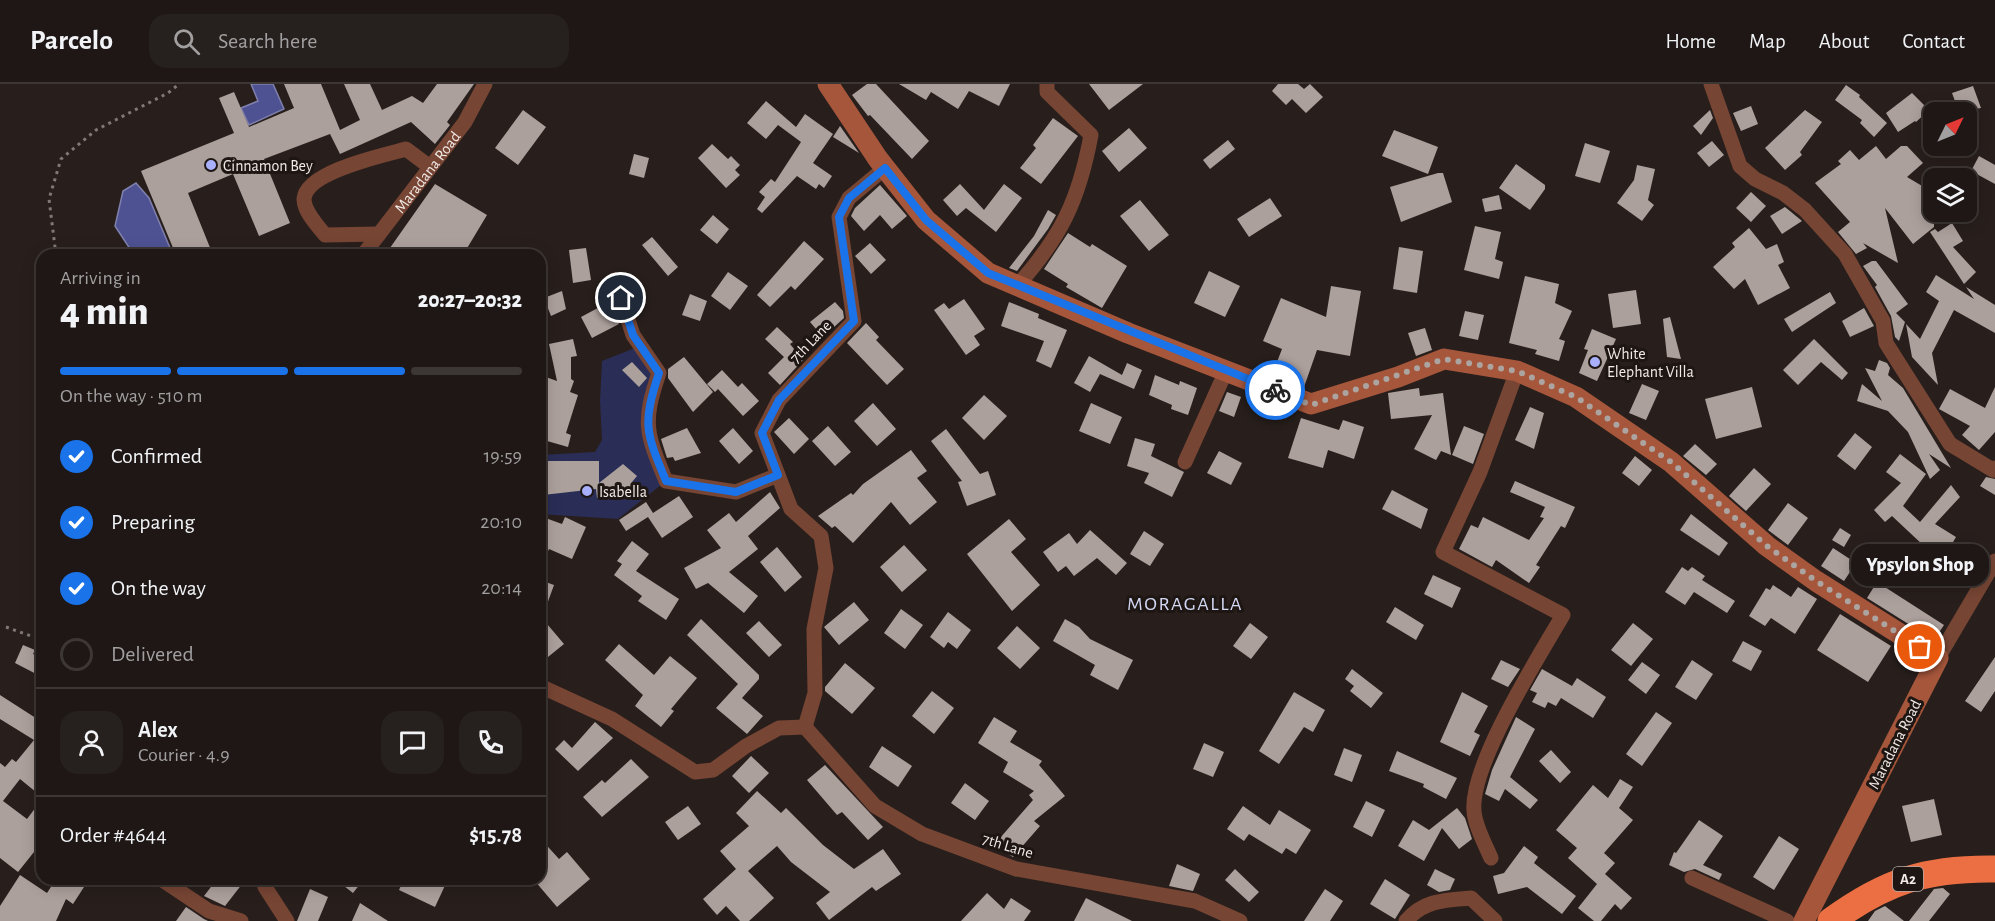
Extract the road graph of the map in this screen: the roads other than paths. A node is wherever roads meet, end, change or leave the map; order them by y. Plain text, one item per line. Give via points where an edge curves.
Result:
1 (485, 84) edge
2 (828, 84) edge
3 (1047, 84) edge
4 (1711, 84) edge
5 (430, 167) junction
6 (885, 168) junction
7 (379, 234) junction
8 (368, 249) edge
9 (615, 280) dead end
10 (1017, 286) junction
11 (1226, 371) junction
12 (1517, 371) junction
13 (1185, 462) dead end
14 (1995, 468) edge
15 (778, 475) junction
16 (1995, 561) edge
17 (1938, 658) junction
18 (546, 689) edge
19 (805, 727) junction
20 (1491, 858) dead end
21 (1995, 869) edge
22 (1692, 878) dead end
23 (170, 885) edge
24 (264, 885) edge
25 (240, 921) edge
26 (287, 921) edge
27 (1240, 921) edge
28 (1406, 921) edge
29 (1495, 921) edge
30 (1787, 921) edge
31 (1804, 921) edge
32 (1831, 921) edge

1 - 5 street, Maradana Road via 465,122
2 - 6 street
3 - 10 street via 1047,92 1090,135 1070,214 1046,254
4 - 14 street via 1740,166 1804,210 1845,254 1883,321 1886,343 1950,444
5 - 7 street, Maradana Road
5 - 7 street via 406,149 339,169 322,177 307,191 306,207 325,235
6 - 10 street via 926,220 988,273
6 - 15 street, 7th Lane via 849,198 839,217 854,321 779,400 762,433
7 - 8 street, Maradana Road
9 - 15 street via 633,335 659,373 649,404 648,438 666,481 736,492
10 - 11 street
11 - 12 street via 1311,405 1444,359
11 - 13 street
12 - 17 street via 1576,397 1671,462 1767,546
12 - 20 street via 1480,472 1443,552 1563,615 1514,703 1474,789 1474,813
15 - 19 street, 7th Lane via 791,509 821,536 826,568 814,629 815,693
16 - 17 street
17 - 31 street, Maradana Road
18 - 19 street via 612,719 695,772 713,771 779,728
19 - 27 street, 7th Lane via 875,806 922,834 1016,869 1195,902
21 - 32 highway, A2 via 1919,875 1864,897
22 - 30 street
23 - 25 street via 209,910
24 - 26 street
28 - 29 street via 1416,909 1437,901 1471,898

